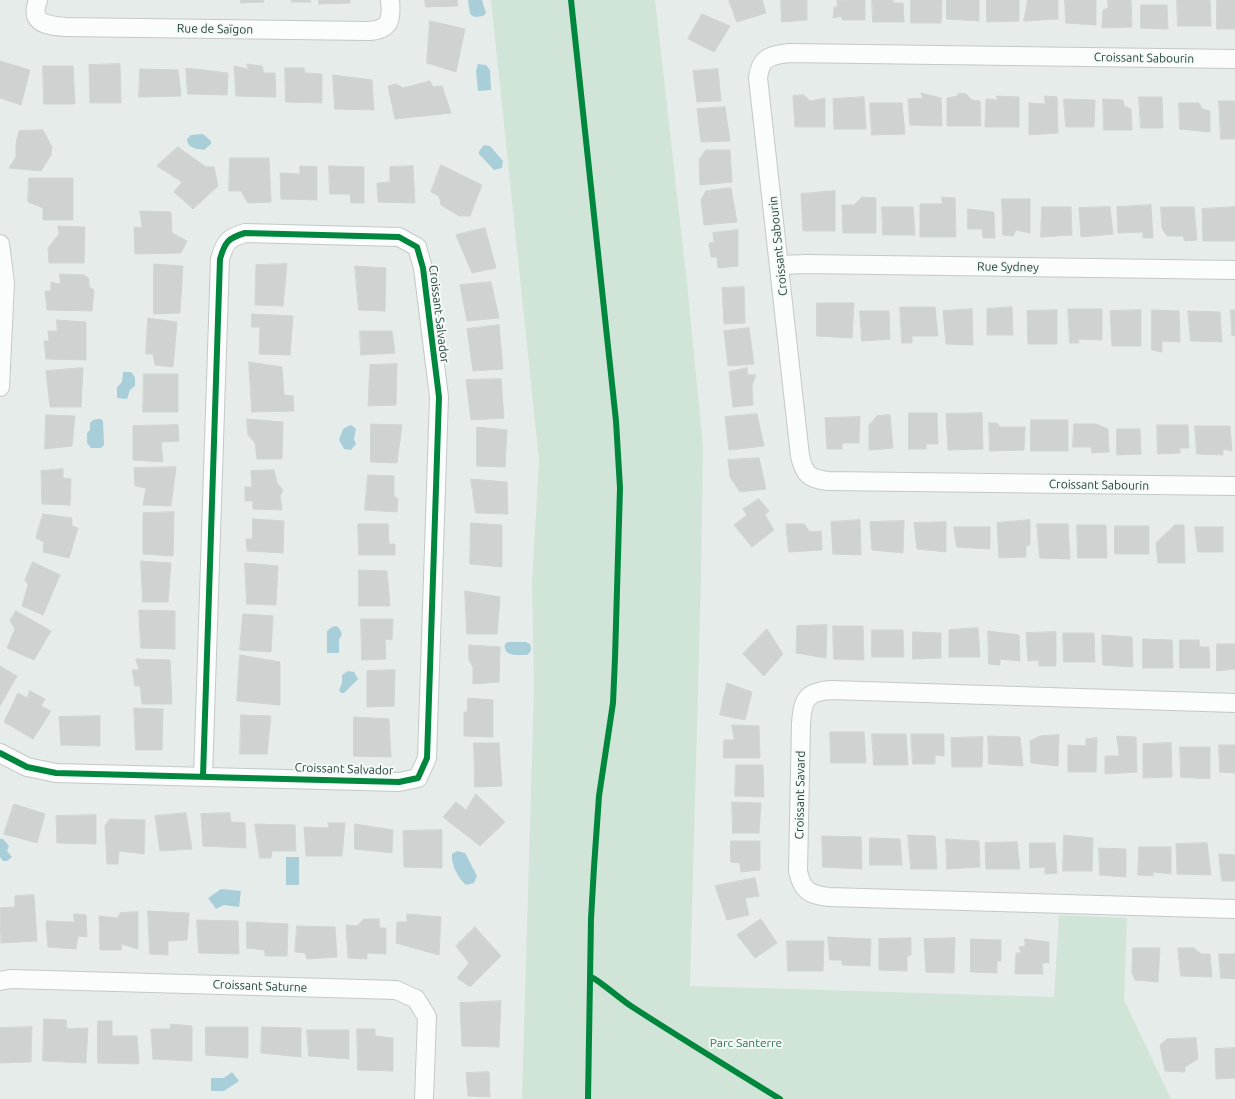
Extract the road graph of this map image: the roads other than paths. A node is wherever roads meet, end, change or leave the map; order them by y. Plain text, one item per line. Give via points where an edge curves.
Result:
1 (38, 0) edge
2 (390, 0) edge
3 (1235, 59) edge
4 (0, 244) edge
5 (780, 265) junction
6 (1235, 270) edge
7 (0, 387) edge
8 (1235, 486) edge
9 (1235, 703) edge
10 (0, 753) edge
11 (203, 776) junction
12 (1235, 909) edge
13 (0, 981) edge
14 (424, 1099) edge

1 - 2 street, Rue de Saïgon via 34,9 38,20 65,27 368,31 382,30 387,25
3 - 5 street, Croissant Sabourin via 789,53 770,56 759,69 758,78
4 - 7 street via 5,283
5 - 6 street, Rue Sydney
5 - 8 street, Croissant Sabourin via 800,456 802,466 816,480
9 - 12 street, Croissant Savard via 831,690 812,694 803,705 801,723 798,871 804,888 829,897
10 - 11 street, Croissant Salvador via 27,767 56,772
11 - 11 street, Croissant Salvador via 399,782 418,778 428,758 439,397 423,268 417,247 399,237 245,233 232,237 224,246 220,259
13 - 14 street, Croissant Saturne via 396,990 416,999 427,1017

